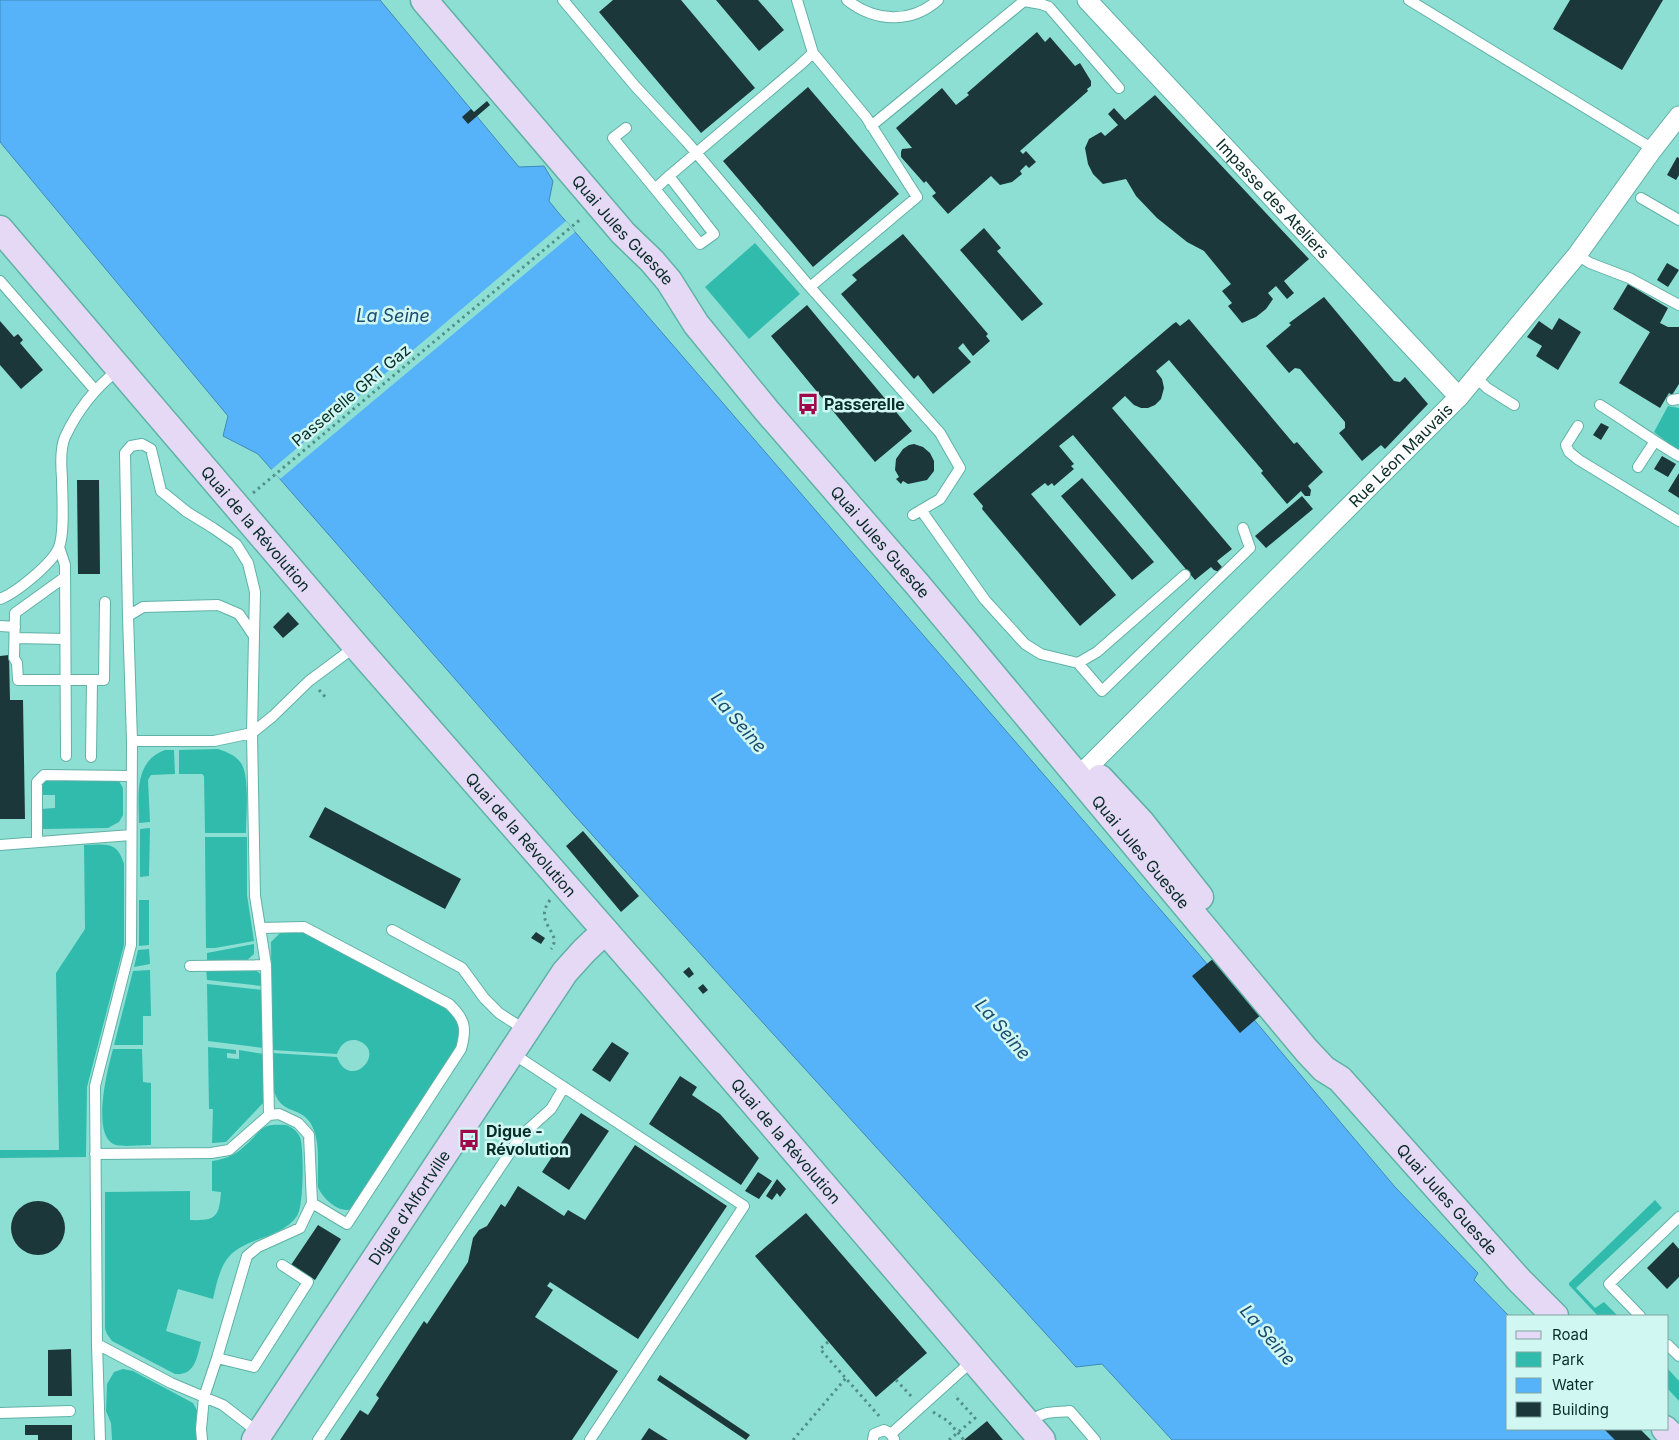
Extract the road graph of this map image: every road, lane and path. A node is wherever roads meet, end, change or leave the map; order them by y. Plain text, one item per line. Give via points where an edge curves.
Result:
1 (424, 0) edge
2 (443, 0) edge
3 (796, 0) edge
4 (847, 0) edge
5 (938, 0) edge
6 (1087, 0) edge
7 (1409, 0) edge
8 (566, 1) edge
9 (813, 53) junction
10 (1119, 88) dead end
11 (1679, 116) edge
12 (871, 126) junction
13 (626, 128) dead end
14 (1653, 149) junction
15 (697, 153) junction
16 (669, 176) junction
17 (655, 189) junction
18 (1641, 198) dead end
19 (1679, 220) edge
20 (573, 225) dead end
21 (0, 229) edge
22 (1577, 255) junction
23 (0, 280) edge
24 (810, 287) junction
25 (1679, 305) edge
26 (119, 369) junction
27 (1476, 378) junction
28 (95, 390) junction
29 (1459, 397) junction
30 (1514, 406) dead end
31 (1600, 406) dead end
32 (1578, 426) dead end
33 (1654, 441) junction
34 (1679, 456) edge
35 (1638, 467) dead end
36 (259, 488) dead end
37 (1679, 521) edge
38 (1242, 528) dead end
39 (59, 547) junction
40 (1185, 574) dead end
41 (65, 577) junction
42 (0, 600) edge
43 (105, 602) dead end
44 (128, 616) junction
45 (0, 626) edge
46 (15, 627) junction
47 (254, 636) junction
48 (15, 638) junction
49 (65, 639) junction
50 (356, 646) junction
51 (1078, 663) junction
52 (66, 680) junction
53 (92, 680) junction
54 (313, 688) dead end
55 (327, 699) dead end
56 (252, 733) junction
57 (132, 741) junction
58 (66, 756) dead end
59 (91, 757) dead end
60 (1083, 771) junction
61 (131, 776) junction
62 (131, 835) junction
63 (37, 842) junction
64 (0, 845) edge
65 (552, 898) dead end
66 (260, 928) junction
67 (392, 930) dead end
68 (605, 932) junction
69 (551, 949) dead end
70 (266, 965) junction
71 (190, 966) dead end
72 (527, 1031) junction
73 (512, 1053) junction
74 (564, 1087) junction
75 (268, 1115) junction
76 (96, 1154) junction
77 (312, 1204) junction
78 (1679, 1217) edge
79 (282, 1265) dead end
80 (1554, 1315) edge
81 (1639, 1315) edge
82 (828, 1342) dead end
83 (96, 1344) junction
84 (1669, 1346) edge
85 (1679, 1356) edge
86 (217, 1358) junction
87 (973, 1360) junction
88 (846, 1378) junction
89 (961, 1391) dead end
90 (204, 1397) junction
91 (70, 1411) dead end
92 (0, 1412) edge
93 (1666, 1430) edge
94 (1035, 1432) edge
95 (893, 1435) edge
96 (257, 1436) edge
97 (100, 1440) edge
98 (202, 1440) edge
99 (318, 1440) edge
100 (590, 1440) edge
101 (793, 1440) edge
102 (873, 1440) edge
103 (950, 1440) edge
104 (1095, 1440) edge
105 (1676, 1440) edge

1 - 60 main road, Quai Jules Guesde via 623,233 669,281 696,324 767,411 883,538 917,584
2 - 60 main road, Quai Jules Guesde via 587,173 666,259 784,410 863,502 882,518
3 - 9 lane
4 - 5 lane via 868,13 891,18 918,12
6 - 29 street, Impasse des Ateliers
7 - 14 lane
8 - 15 lane via 634,86
9 - 12 lane
9 - 15 lane
10 - 12 lane via 1049,7 1024,1
11 - 14 street, Rue Léon Mauvais
12 - 24 lane via 917,197
13 - 17 lane via 613,138
14 - 22 street, Rue Léon Mauvais
15 - 16 lane
15 - 24 lane
16 - 17 lane
16 - 17 lane via 714,234 700,244
18 - 19 lane
20 - 36 path, Passerelle GRT Gaz
21 - 26 main road, Quai de la Révolution
22 - 25 lane via 1636,281
22 - 27 street, Rue Léon Mauvais
23 - 28 lane
24 - 51 lane via 940,433 960,468 940,499 917,512 985,600 1025,644 1041,654
26 - 28 lane
26 - 50 main road, Quai de la Révolution
27 - 29 street, Rue Léon Mauvais
27 - 30 lane
28 - 39 lane via 65,437 61,462 63,519
29 - 60 street, Rue Léon Mauvais
31 - 33 lane
32 - 37 lane via 1566,445 1569,452
33 - 34 lane
33 - 35 lane
38 - 51 lane via 1250,548 1102,690
39 - 41 lane
39 - 42 lane via 41,570
40 - 51 lane via 1097,652
41 - 46 lane via 15,613
41 - 49 lane
43 - 53 lane via 104,680
44 - 47 lane via 144,607 218,605 239,614
44 - 47 lane via 125,453 131,446 142,444 151,448 161,491 236,544 248,563 256,592
44 - 57 lane
45 - 46 lane
46 - 48 lane
47 - 56 lane
48 - 49 lane
48 - 52 lane via 18,680
49 - 52 lane
50 - 56 lane via 309,682
50 - 68 main road, Quai de la Révolution
52 - 53 lane
52 - 58 lane
53 - 59 lane
54 - 55 path via 318,688
56 - 57 lane via 214,741
56 - 66 lane via 255,896
57 - 61 lane
60 - 80 main road, Quai Jules Guesde via 1141,822 1244,953 1324,1047 1340,1079
61 - 62 lane
61 - 63 lane via 44,775 37,782
62 - 63 lane
62 - 76 lane via 131,945 95,1086
63 - 64 lane
65 - 69 path via 544,916 554,935
66 - 70 lane
66 - 77 lane via 304,927 449,1004 464,1026 461,1050 347,1224
67 - 72 lane via 462,968 484,998
68 - 72 main road, Digue d'Alfortville via 572,964
68 - 87 main road, Quai de la Révolution
70 - 71 lane
70 - 75 lane
72 - 73 main road, Digue d'Alfortville
73 - 74 lane
73 - 96 main road, Digue d'Alfortville
74 - 99 lane via 551,1109 521,1136
74 - 100 lane via 744,1206
75 - 76 lane via 229,1150
75 - 77 lane via 279,1114 298,1123 309,1136
76 - 83 lane
77 - 86 lane via 300,1228 258,1247 247,1256
78 - 81 lane via 1609,1284
79 - 86 lane via 308,1282 254,1367
82 - 88 path via 820,1349
83 - 90 lane
83 - 97 lane
84 - 85 lane
86 - 90 lane
87 - 94 main road, Quai de la Révolution
87 - 95 lane
88 - 95 path
88 - 101 path
89 - 103 path via 955,1396 975,1418
90 - 96 lane via 222,1405
90 - 98 lane
91 - 92 lane
93 - 105 main road
94 - 104 lane via 1037,1415 1070,1411
95 - 102 lane via 880,1430 874,1434

